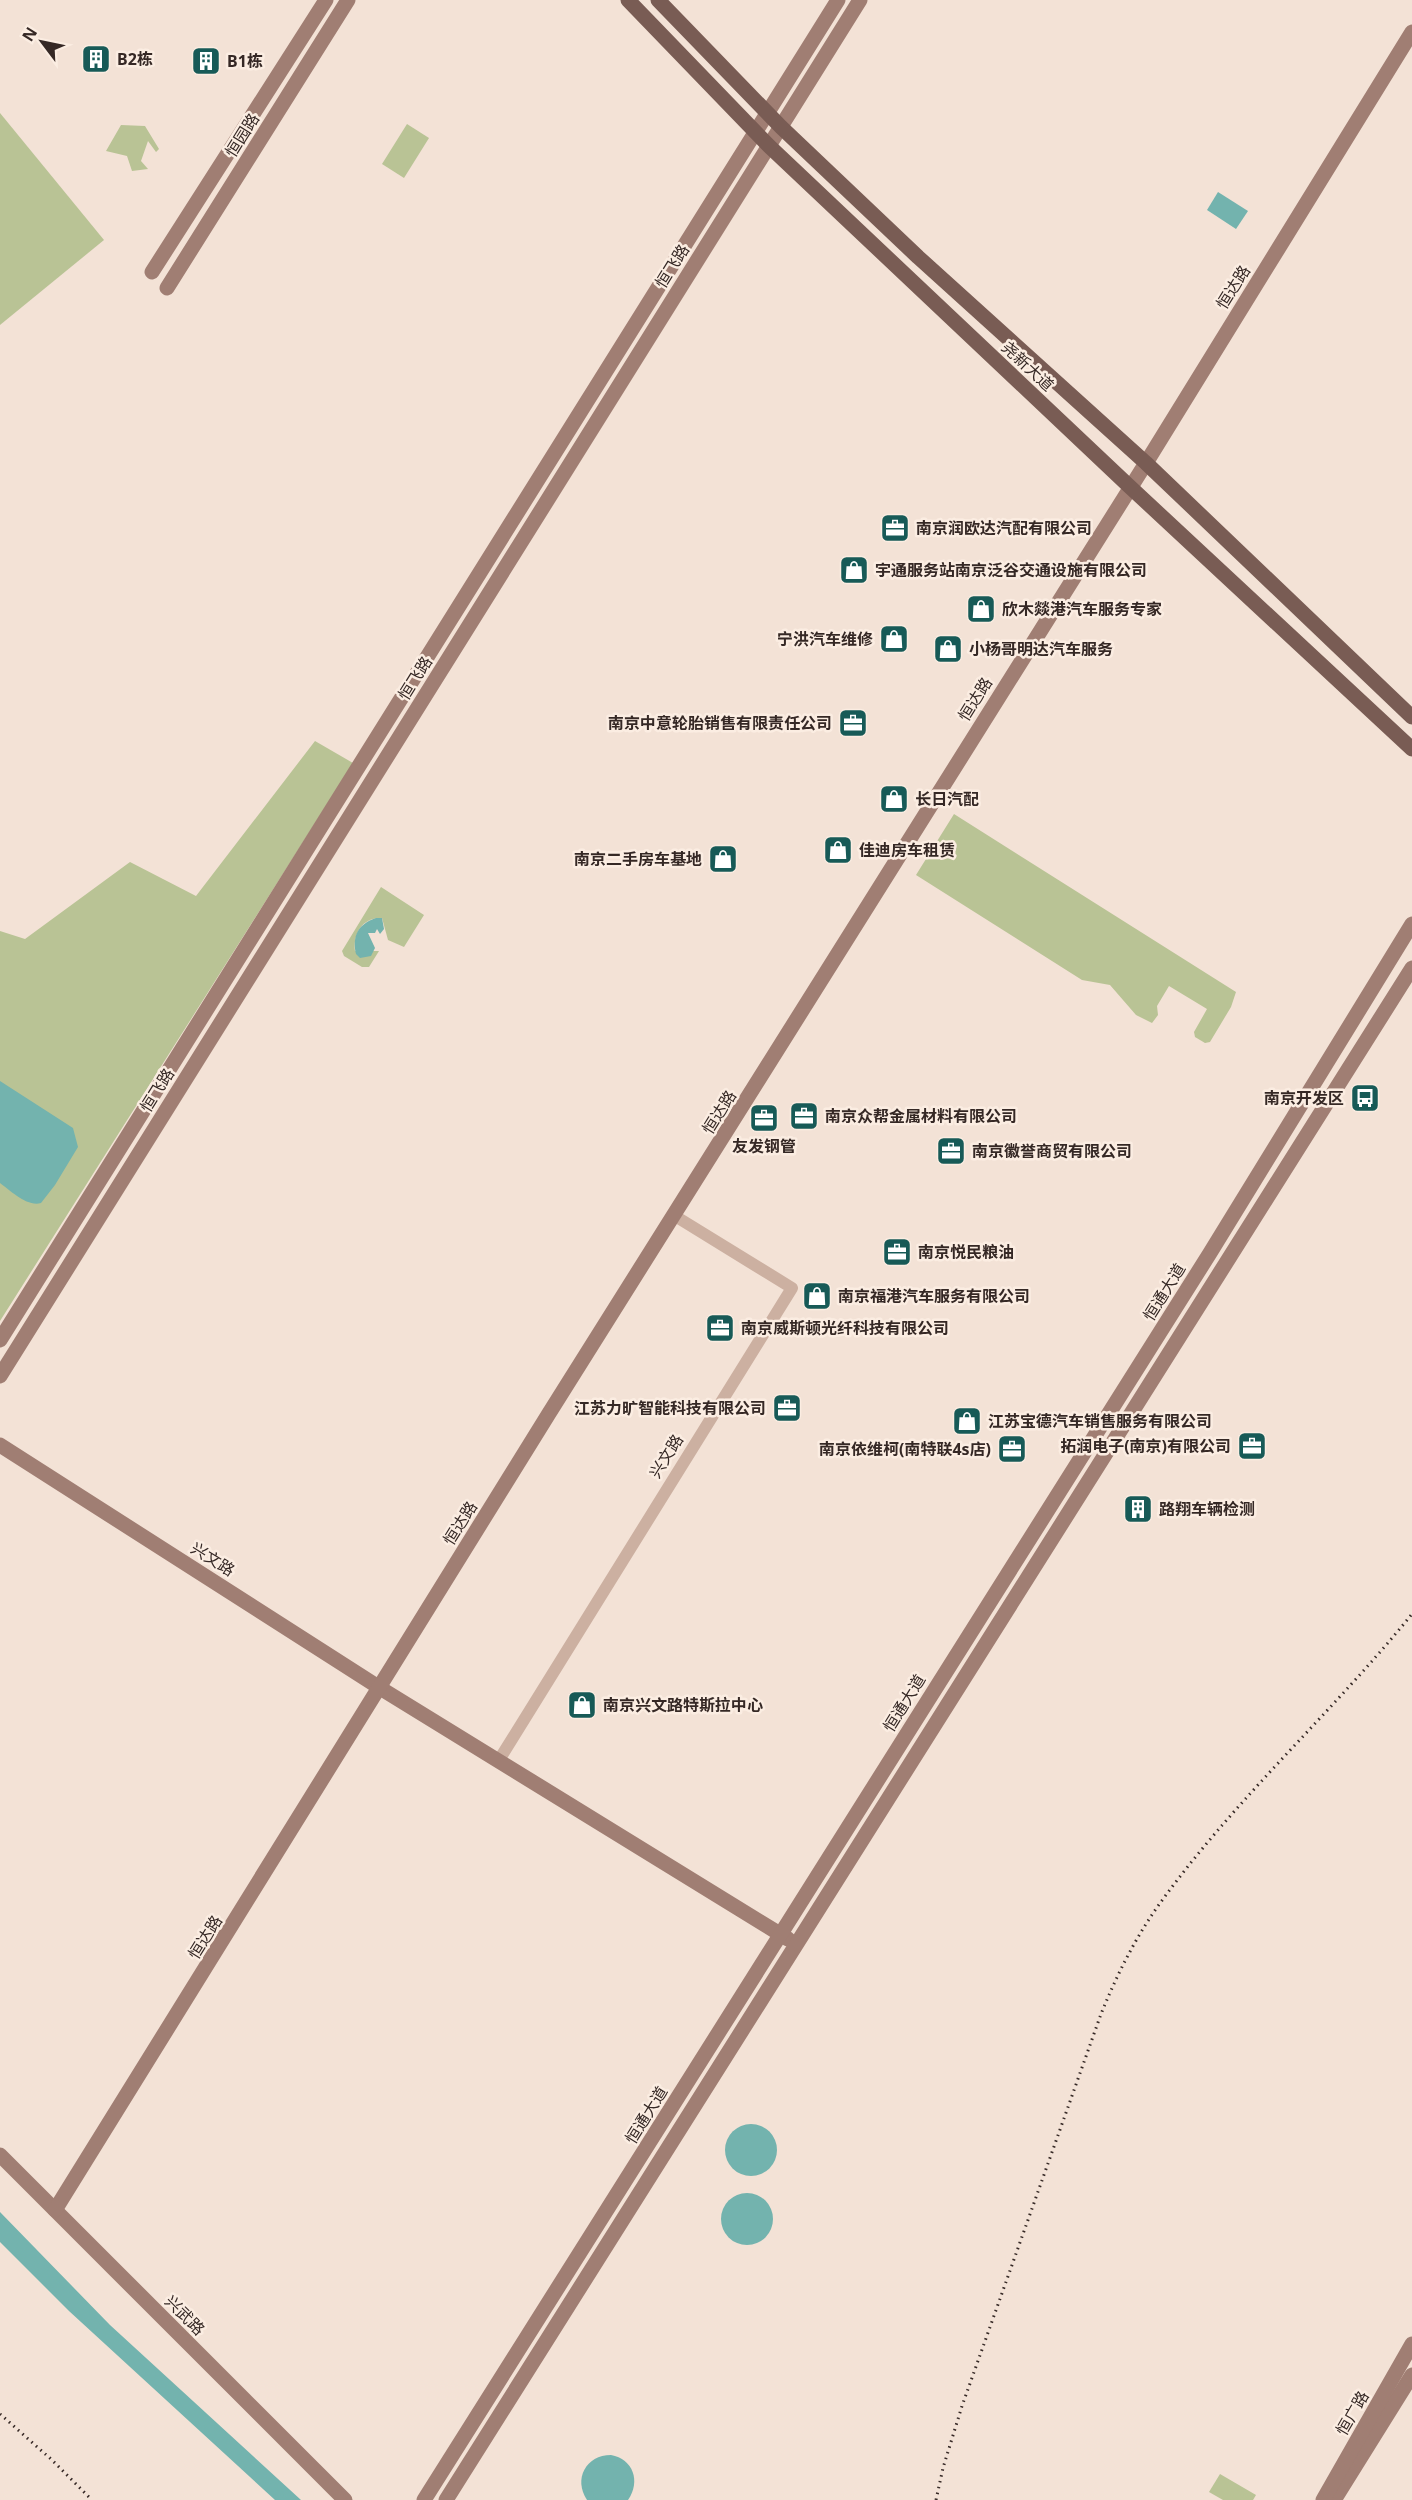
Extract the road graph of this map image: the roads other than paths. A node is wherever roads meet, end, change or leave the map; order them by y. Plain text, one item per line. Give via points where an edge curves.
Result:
1 (326, 0) edge
2 (348, 0) edge
3 (628, 0) edge
4 (658, 0) edge
5 (838, 0) edge
6 (860, 0) edge
7 (1412, 32) edge
8 (303, 37) junction
9 (319, 46) junction
10 (767, 113) junction
11 (781, 127) junction
12 (755, 131) junction
13 (769, 146) junction
14 (152, 272) dead end
15 (166, 288) dead end
16 (1146, 463) junction
17 (1129, 486) junction
18 (1412, 717) edge
19 (1412, 749) edge
20 (1412, 924) edge
21 (1412, 968) edge
22 (675, 1216) junction
23 (0, 1340) edge
24 (0, 1376) edge
25 (0, 1445) edge
26 (380, 1688) junction
27 (499, 1760) junction
28 (780, 1934) junction
29 (798, 1945) junction
30 (0, 2155) edge
31 (55, 2210) junction
32 (1412, 2344) edge
33 (1412, 2375) edge
34 (345, 2500) edge
35 (424, 2500) edge
36 (446, 2500) edge
37 (1323, 2500) edge
38 (1334, 2500) edge

1 - 8 main road, 恒园路
2 - 9 main road, 恒园路
3 - 12 main road, 尧新大道
4 - 10 main road, 尧新大道
5 - 10 main road, 恒飞路
6 - 11 main road, 恒飞路
7 - 16 main road, 恒达路
8 - 9 main road
8 - 14 main road, 恒园路
9 - 15 main road, 恒园路
10 - 11 main road, 尧新大道
10 - 12 main road, 恒飞路
11 - 13 main road, 恒飞路
11 - 16 main road, 尧新大道
12 - 13 main road, 尧新大道
12 - 23 main road, 恒飞路
13 - 17 main road, 尧新大道
13 - 24 main road, 恒飞路
16 - 17 main road, 恒达路
16 - 18 main road, 尧新大道
17 - 19 main road, 尧新大道
17 - 22 main road, 恒达路
20 - 28 main road, 恒通大道 via 1210,1253
21 - 29 main road
22 - 26 main road, 恒达路
22 - 27 street, 兴文路 via 792,1288
25 - 26 main road, 兴文路
26 - 27 main road, 兴文路
26 - 31 main road, 恒达路
27 - 28 main road, 兴文路
28 - 29 main road, 兴文路
28 - 35 main road, 恒通大道
29 - 36 main road
30 - 31 main road, 兴武路
31 - 34 main road, 兴武路
32 - 37 main road, 恒广路
33 - 38 main road, 恒广路

